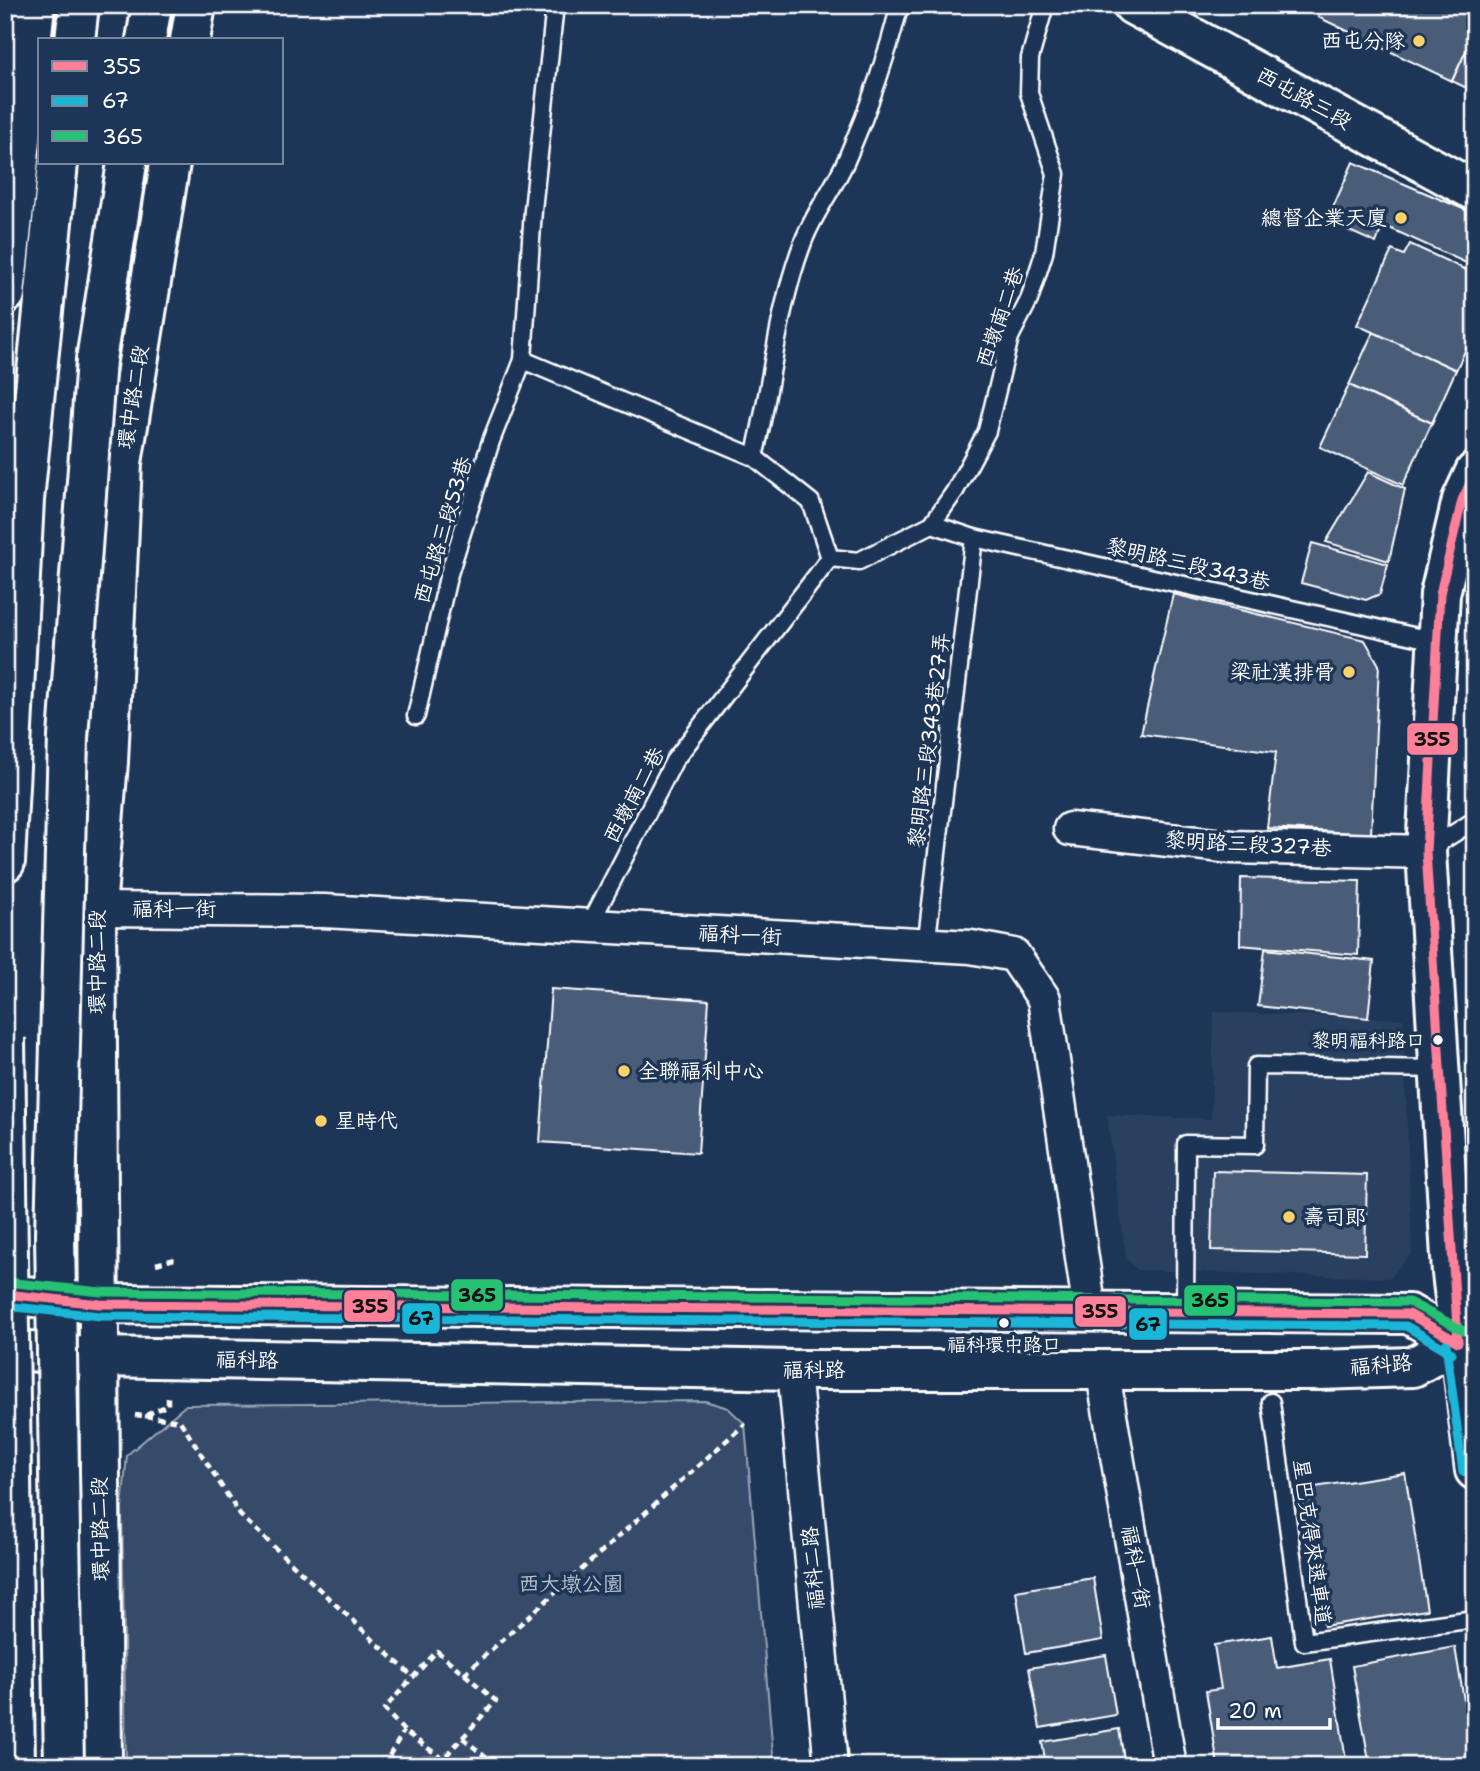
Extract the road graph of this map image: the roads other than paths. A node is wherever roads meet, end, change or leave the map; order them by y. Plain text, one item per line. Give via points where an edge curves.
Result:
1 (35, 5) edge
2 (71, 5) edge
3 (79, 5) edge
4 (152, 5) edge
5 (195, 5) edge
6 (555, 5) edge
7 (900, 5) edge
8 (1045, 5) edge
9 (1133, 5) edge
10 (67, 38) edge
11 (75, 38) edge
12 (146, 38) edge
13 (190, 38) edge
14 (56, 164) edge
15 (56, 164) edge
16 (127, 164) edge
17 (170, 164) edge
18 (1475, 191) edge
19 (5, 294) edge
20 (523, 360) junction
21 (754, 457) junction
22 (1475, 472) edge
23 (932, 524) junction
24 (974, 538) junction
25 (830, 558) junction
26 (1435, 641) junction
27 (5, 662) edge
28 (416, 716) dead end
29 (1475, 820) edge
30 (1070, 829) dead end
31 (1426, 852) junction
32 (5, 862) edge
33 (96, 909) junction
34 (589, 926) junction
35 (926, 947) junction
36 (5, 1038) edge
37 (1439, 1069) junction
38 (5, 1294) edge
39 (100, 1304) junction
40 (1090, 1312) junction
41 (1185, 1313) junction
42 (1467, 1341) edge
43 (5, 1349) edge
44 (99, 1357) junction
45 (1102, 1368) junction
46 (794, 1370) junction
47 (1271, 1402) dead end
48 (1475, 1470) edge
49 (1475, 1619) edge
50 (15, 1766) edge
51 (64, 1766) edge
52 (102, 1766) edge
53 (831, 1766) edge
54 (1170, 1766) edge

1 - 19 main road
2 - 10 main road
3 - 11 main road
4 - 12 main road
5 - 13 main road
6 - 20 lane, 西屯路三段53巷 via 533,210
7 - 21 lane via 848,157 811,221 782,305 768,403
8 - 23 lane, 西墩南二巷 via 1030,58 1029,93 1056,174 1044,253 1029,300 1010,337 987,431
9 - 18 main road, 西屯路三段
14 - 27 main road via 12,540
15 - 32 main road via 24,500
16 - 51 main road, bridge via 96,360 68,737 55,1235
17 - 33 main road, 環中路二段 via 122,463
20 - 21 lane
20 - 28 lane, 西屯路三段53巷 via 491,441 448,577
21 - 25 lane via 811,502
22 - 26 main road via 1462,500 1440,594
23 - 24 lane, 黎明路三段343巷
23 - 25 lane, 西墩南二巷 via 859,561
24 - 26 lane, 黎明路三段343巷
24 - 35 lane, 黎明路三段343巷27弄
25 - 34 lane, 西墩南二巷 via 674,761
26 - 31 main road
29 - 31 lane
30 - 31 street, 黎明路三段327巷 via 1232,847
31 - 37 main road
33 - 34 street, 福科一街 via 324,911
33 - 39 main road, 環中路二段
34 - 35 street, 福科一街
35 - 40 street, 福科一街 via 971,947 1014,956 1044,999
36 - 50 main road, bridge
37 - 41 lane via 1256,1066 1255,1145 1186,1144
37 - 42 main road
38 - 39 main road, 福科路
39 - 40 main road, 福科路
39 - 44 main road, 環中路二段
40 - 41 main road, 福科路
41 - 42 main road, 福科路 via 1409,1314
42 - 45 main road, 福科路 via 1413,1367
42 - 48 main road
43 - 44 main road, 福科路
44 - 46 main road, 福科路
44 - 52 main road, 環中路二段
45 - 46 main road, 福科路
45 - 54 street, 福科一街
46 - 53 street, 福科二路
47 - 49 lane, 星巴克得來速車道 via 1304,1642

